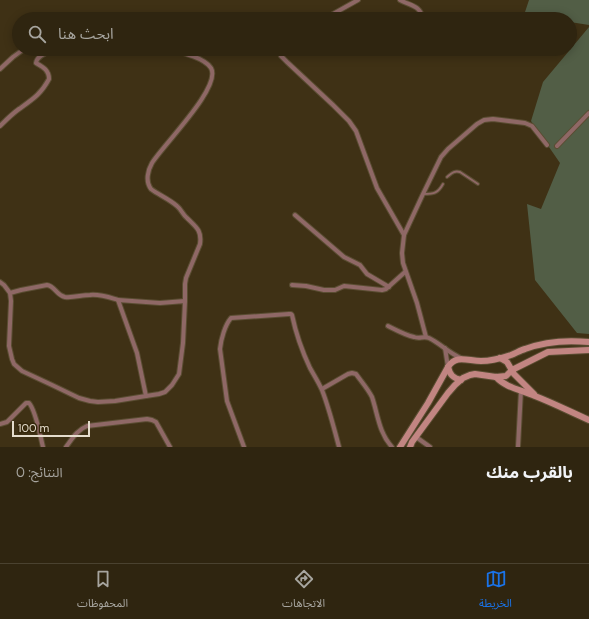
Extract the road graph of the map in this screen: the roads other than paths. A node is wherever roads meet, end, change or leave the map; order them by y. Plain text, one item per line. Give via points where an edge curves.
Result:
1 (358, 0) edge
2 (400, 0) edge
3 (337, 12) edge
4 (422, 12) edge
5 (14, 56) edge
6 (40, 56) edge
7 (193, 56) edge
8 (281, 56) edge
9 (0, 69) edge
10 (589, 113) edge
11 (0, 126) edge
12 (547, 145) dead end
13 (557, 146) dead end
14 (447, 177) dead end
15 (443, 184) dead end
16 (478, 184) dead end
17 (422, 194) junction
18 (295, 215) dead end
19 (404, 235) junction
20 (405, 272) junction
21 (0, 282) edge
22 (292, 285) dead end
23 (389, 287) junction
24 (10, 293) junction
25 (118, 300) junction
26 (185, 301) junction
27 (388, 326) dead end
28 (426, 337) junction
29 (589, 342) edge
30 (445, 347) junction
31 (589, 350) edge
32 (499, 358) junction
33 (462, 359) junction
34 (448, 367) junction
35 (512, 370) junction
36 (496, 377) junction
37 (461, 380) junction
38 (322, 389) junction
39 (521, 390) junction
40 (146, 396) junction
41 (537, 396) junction
42 (589, 420) edge
43 (0, 425) edge
44 (0, 429) edge
45 (416, 437) junction
46 (43, 447) edge
47 (66, 447) edge
48 (170, 447) edge
49 (244, 447) edge
50 (338, 447) edge
51 (392, 447) edge
52 (400, 447) edge
53 (410, 447) edge
54 (430, 447) edge
55 (518, 447) edge

1 - 3 street
2 - 4 street
5 - 9 street
6 - 11 street via 36,62 43,66 49,79 35,98
7 - 26 street via 210,66 213,79 197,107 152,163 147,179 150,189 178,207 199,231 201,240 186,278
8 - 19 street via 354,128 377,188
10 - 13 street
12 - 17 street via 529,124 484,120 444,153
14 - 16 lane via 457,171
15 - 17 lane via 433,194
17 - 19 street
18 - 23 street via 344,256 360,266 364,272
19 - 20 street via 402,259
20 - 23 street
20 - 28 street
21 - 24 street
22 - 23 street via 324,290 344,286 382,290
24 - 25 street via 47,285 64,296 102,295
24 - 40 street via 9,346 14,364 22,371 86,400 115,401
25 - 26 street via 160,303
25 - 40 street via 137,353
26 - 40 street via 179,374 165,392
27 - 28 street via 411,337
28 - 30 street
29 - 32 street via 543,344
30 - 33 street
30 - 34 street
31 - 35 street via 548,352
32 - 33 street via 486,361
32 - 35 street via 507,362
33 - 34 street via 454,361
34 - 37 street via 452,376
34 - 52 street
35 - 36 street via 506,376
35 - 41 street
36 - 37 street via 475,374
36 - 39 street via 503,383
37 - 45 street via 448,393
38 - 49 street via 299,342 291,314 231,318 222,336 220,349 227,401
38 - 50 street
38 - 51 street via 348,374 356,374 370,394 384,436
39 - 41 street
39 - 55 street
41 - 42 street
43 - 44 street
43 - 46 street via 8,422 26,403 29,403
45 - 53 street
45 - 54 street
47 - 48 street via 78,431 87,426 146,419 154,421

